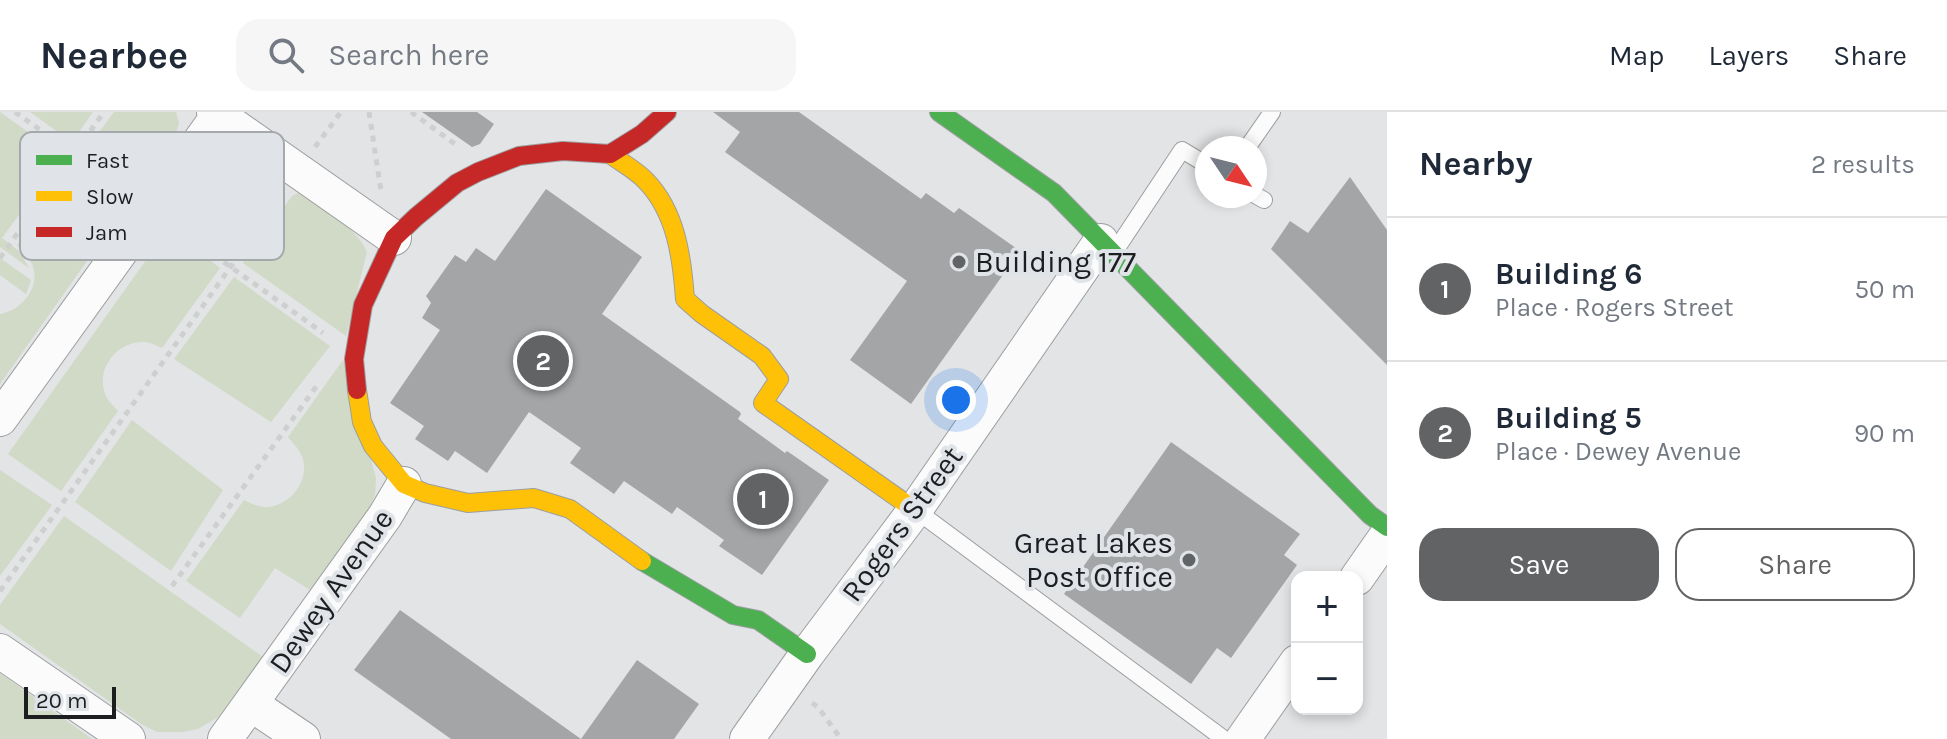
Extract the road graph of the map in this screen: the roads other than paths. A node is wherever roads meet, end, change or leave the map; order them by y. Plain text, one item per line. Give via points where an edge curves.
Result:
1 (667, 112) edge
2 (939, 112) edge
3 (1272, 112) edge
4 (218, 113) edge
5 (205, 132) edge
6 (245, 132) edge
7 (1255, 136) edge
8 (610, 154) junction
9 (1195, 158) edge
10 (284, 160) edge
11 (384, 231) junction
12 (1107, 247) junction
13 (115, 260) edge
14 (0, 419) edge
15 (404, 484) junction
16 (915, 510) junction
17 (1387, 527) edge
18 (1387, 535) edge
19 (1362, 571) edge
20 (0, 651) edge
21 (807, 654) junction
22 (1291, 671) edge
23 (251, 704) junction
24 (128, 739) edge
25 (225, 739) edge
26 (303, 739) edge
27 (747, 739) edge
28 (1224, 739) edge
29 (1243, 739) edge

1 - 8 street
2 - 12 street via 1054,193
3 - 7 lane
4 - 5 street
4 - 6 street
8 - 11 street, Dewey Avenue via 563,151 519,156 457,183 416,217
8 - 16 street via 644,179 663,202 676,233 685,299 762,356 779,379 763,403
9 - 12 lane via 1182,150
10 - 11 street
11 - 15 street, Dewey Avenue via 354,359 362,422 373,446
12 - 16 street, Rogers Street
12 - 17 street
13 - 14 street
15 - 21 street via 468,503 534,498 570,509 653,569 733,615 758,620
15 - 23 street, Dewey Avenue
16 - 21 street, Rogers Street
16 - 28 lane
18 - 19 street
20 - 24 street
21 - 27 street, Rogers Street
22 - 29 street
23 - 25 street, Dewey Avenue
23 - 26 street

